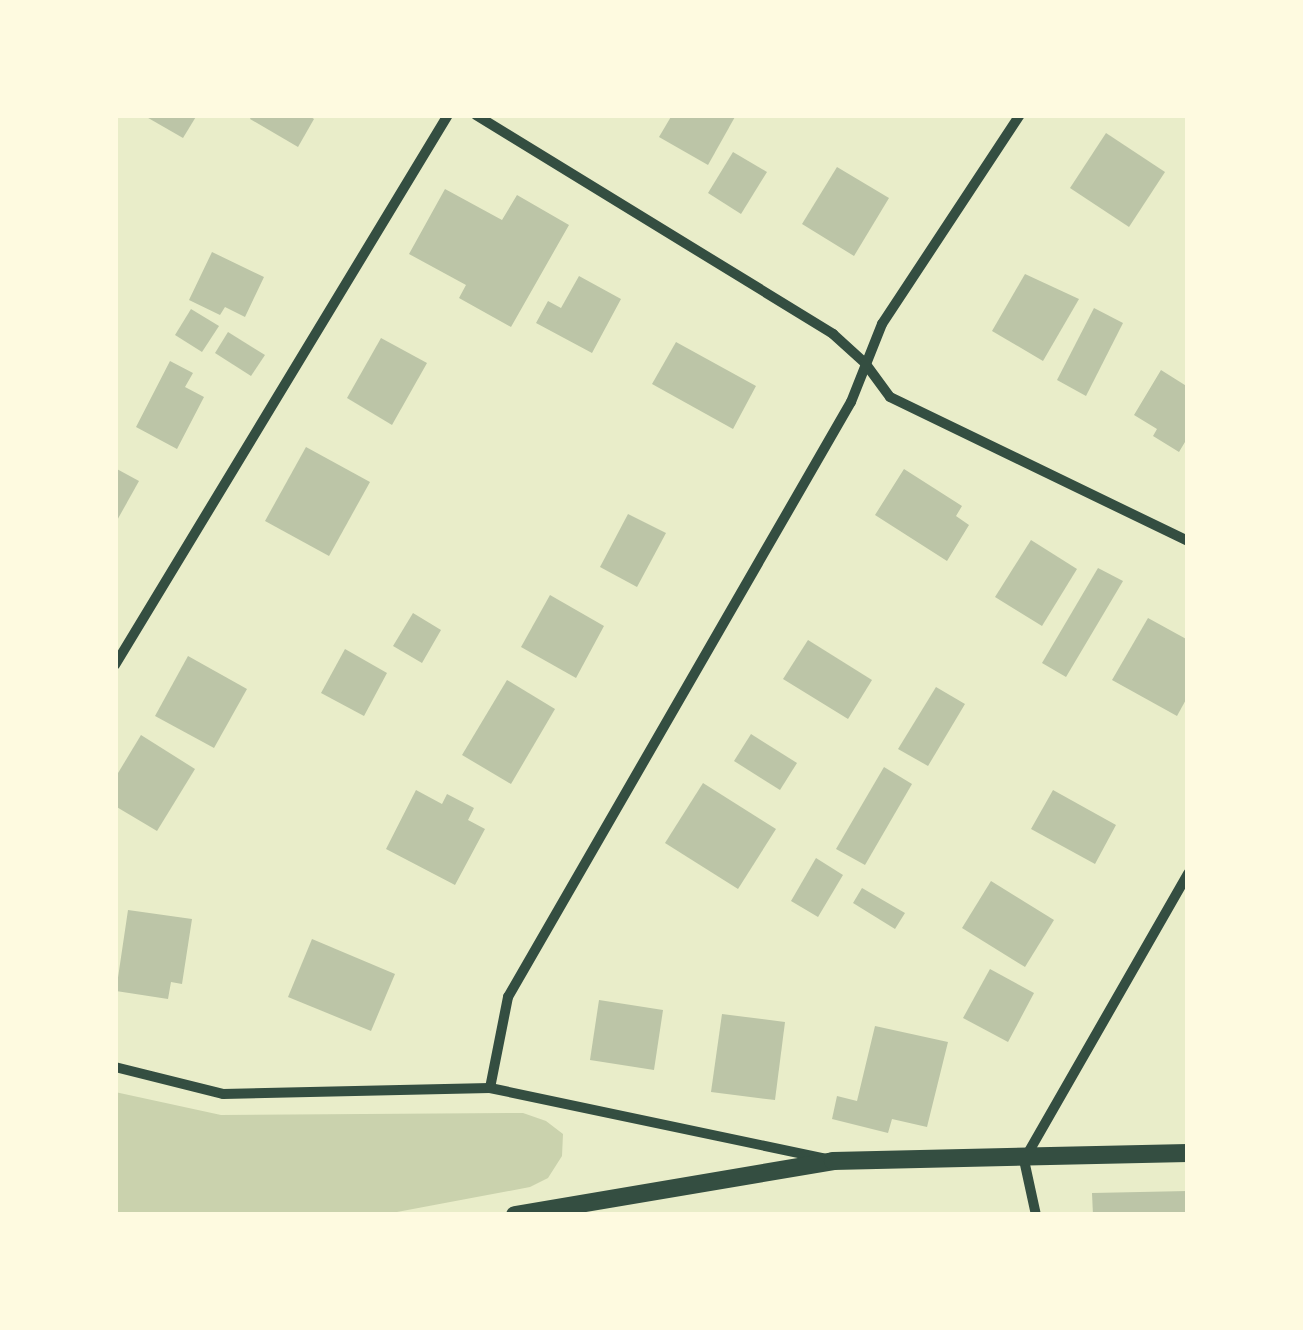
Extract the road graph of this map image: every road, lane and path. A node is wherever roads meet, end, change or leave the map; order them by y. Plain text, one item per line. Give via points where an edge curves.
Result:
1 (448, 115) edge
2 (476, 115) edge
3 (1020, 115) edge
4 (865, 363) junction
5 (1188, 541) edge
6 (115, 665) edge
7 (1188, 874) edge
8 (115, 1068) edge
9 (490, 1088) junction
10 (1188, 1153) edge
11 (1024, 1160) junction
12 (834, 1161) junction
13 (515, 1215) edge
14 (1036, 1215) edge

1 - 6 street
2 - 4 street via 833,334
3 - 4 street via 882,324
4 - 5 street via 890,397
4 - 9 street via 851,402 508,996
7 - 11 street
8 - 9 street via 223,1094
9 - 12 street
10 - 11 street
11 - 12 street
11 - 14 street
12 - 13 street

